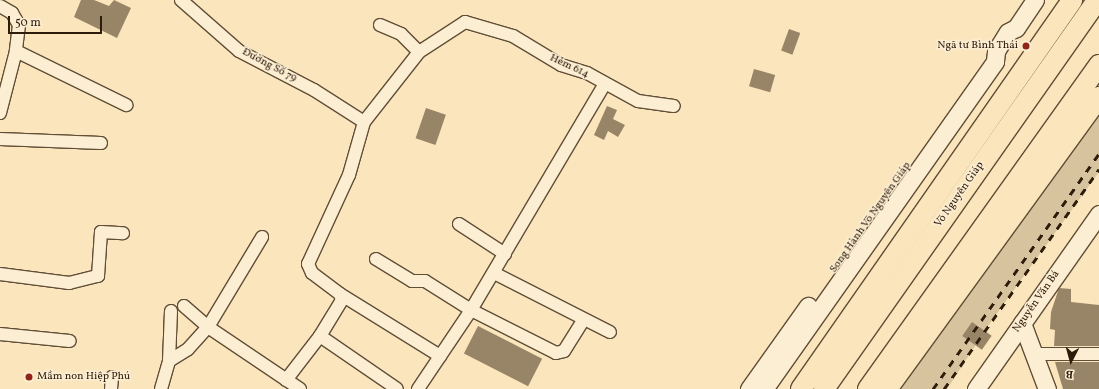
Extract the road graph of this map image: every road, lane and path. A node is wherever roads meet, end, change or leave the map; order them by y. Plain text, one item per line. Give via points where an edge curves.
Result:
1 (182, 0) edge
2 (1023, 0) edge
3 (1035, 0) edge
4 (1072, 0) edge
5 (1097, 0) edge
6 (0, 6) edge
7 (380, 25) dead end
8 (1008, 32) junction
9 (16, 51) junction
10 (996, 51) junction
11 (419, 52) junction
12 (1099, 65) edge
13 (604, 85) junction
14 (1099, 97) edge
15 (126, 105) dead end
16 (674, 106) dead end
17 (0, 113) edge
18 (364, 122) junction
19 (0, 139) edge
20 (101, 143) dead end
21 (1099, 214) edge
22 (460, 224) dead end
23 (123, 233) dead end
24 (262, 238) dead end
25 (505, 254) junction
26 (376, 259) dead end
27 (494, 272) junction
28 (0, 274) edge
29 (340, 294) junction
30 (184, 306) dead end
31 (471, 310) junction
32 (171, 311) dead end
33 (582, 320) junction
34 (1022, 323) junction
35 (208, 327) junction
36 (610, 332) dead end
37 (0, 334) edge
38 (320, 336) junction
39 (70, 340) dead end
40 (1034, 354) junction
41 (1099, 354) edge
42 (440, 356) junction
43 (169, 361) junction
44 (286, 380) junction
45 (161, 389) edge
46 (300, 389) edge
47 (397, 389) edge
48 (418, 389) edge
49 (749, 389) edge
50 (764, 389) edge
51 (801, 389) edge
52 (824, 389) edge
53 (868, 389) edge
54 (887, 389) edge
55 (976, 389) edge
56 (1047, 389) edge

1 - 18 street, Đường Số 79 via 239,51 314,90
2 - 8 main road via 1008,24
3 - 8 main road, Song Hành Võ Nguyên Giáp via 1016,28
4 - 51 highway, Võ Nguyên Giáp
5 - 52 highway, Võ Nguyên Giáp
6 - 9 street via 12,13 19,25
7 - 11 street via 401,34
8 - 10 main road, Song Hành Võ Nguyên Giáp
9 - 15 street
9 - 17 street
10 - 49 main road, Song Hành Võ Nguyên Giáp via 984,57
10 - 50 main road, Song Hành Võ Nguyên Giáp via 995,61
11 - 13 street, Hẻm 614 via 465,22 513,36 561,65 587,73
11 - 18 street
12 - 53 highway
13 - 16 street, Hẻm 614 via 638,101
13 - 25 street
14 - 54 highway
18 - 29 street via 352,168 308,264 312,273
19 - 20 street
21 - 34 main road, Nguyễn Văn Bá
22 - 25 street
23 - 28 street via 101,232 98,276 69,283
24 - 35 street
25 - 27 street
26 - 31 street via 412,281 425,281
27 - 31 street
27 - 33 street
29 - 38 street via 342,300
29 - 42 street
30 - 35 street
31 - 33 street via 560,353 564,351
31 - 42 street
32 - 43 street
33 - 36 street
34 - 40 main road
34 - 55 main road, Nguyễn Văn Bá
35 - 43 street via 188,349
35 - 44 street
37 - 39 street
38 - 44 street
38 - 47 street
40 - 41 street
40 - 56 main road
42 - 48 street
43 - 45 street
44 - 46 street

